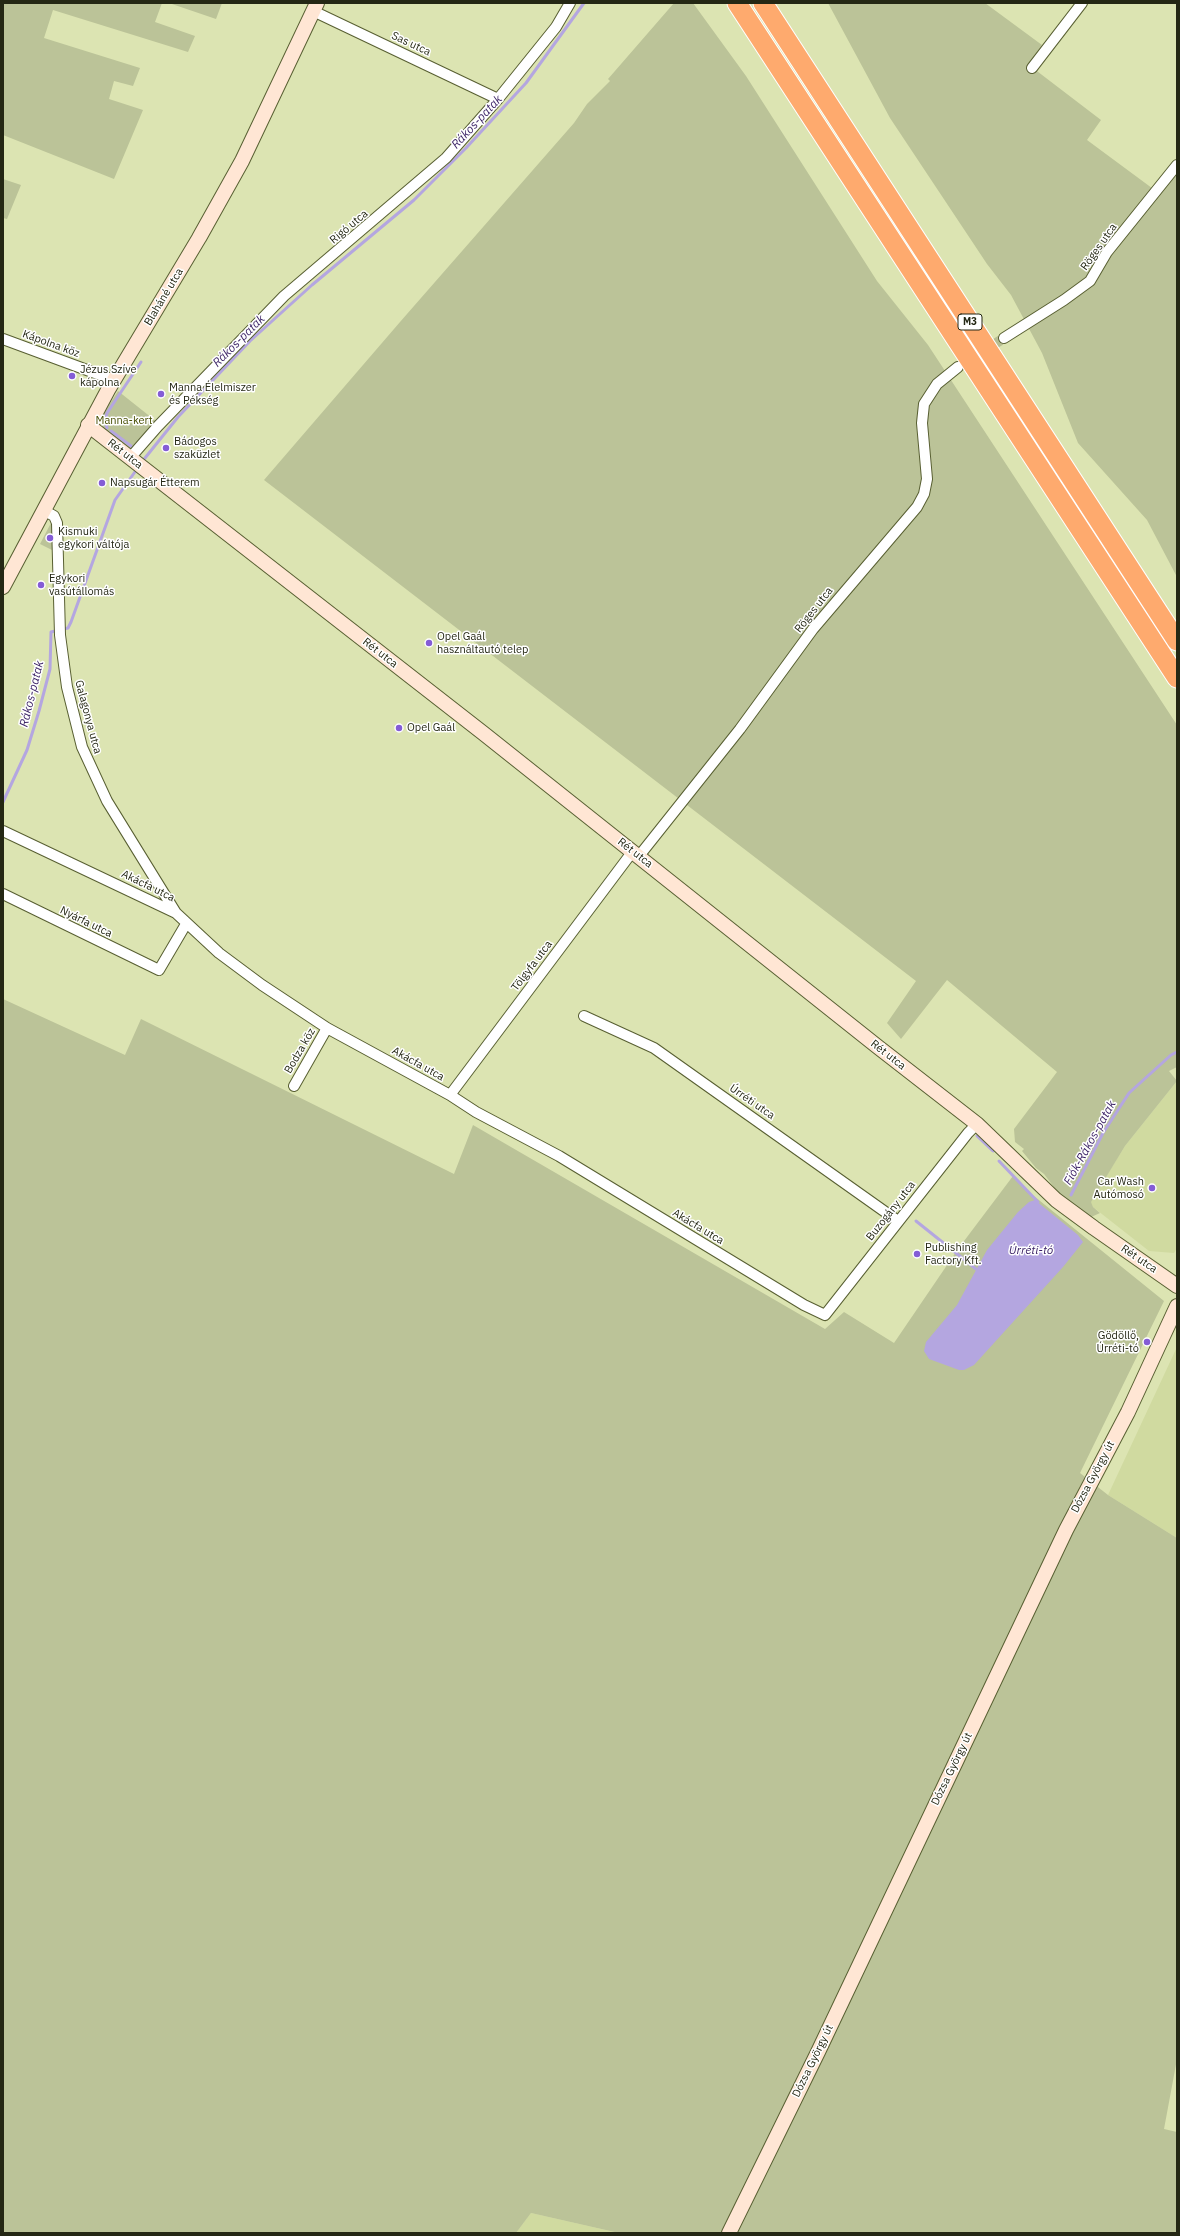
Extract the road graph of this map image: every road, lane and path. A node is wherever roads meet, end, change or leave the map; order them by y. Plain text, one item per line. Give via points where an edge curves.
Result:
1 (570, 3) edge
2 (737, 3) edge
3 (763, 3) edge
4 (1082, 3) edge
5 (315, 7) edge
6 (1032, 68) dead end
7 (498, 99) junction
8 (1177, 165) edge
9 (1004, 338) tunnel mouth
10 (3, 339) edge
11 (958, 367) tunnel mouth
12 (114, 380) junction
13 (88, 425) junction
14 (136, 462) junction
15 (43, 510) junction
16 (3, 587) edge
17 (1177, 641) edge
18 (1177, 678) edge
19 (3, 831) edge
20 (636, 854) junction
21 (3, 894) edge
22 (176, 914) junction
23 (186, 924) junction
24 (584, 1016) dead end
25 (327, 1028) junction
26 (294, 1086) dead end
27 (450, 1096) junction
28 (977, 1124) junction
29 (898, 1221) junction
30 (1177, 1286) edge
31 (1177, 1306) edge
32 (825, 1315) joint
33 (729, 2233) edge

1 - 7 street, Rigó utca via 556,27
2 - 18 highway, M3
3 - 17 highway, M3
4 - 6 street
5 - 7 street, Sas utca
5 - 12 street, Blaháné utca via 242,161
7 - 14 street, Rigó utca via 435,169 284,296 158,426
8 - 9 street, Röges utca via 1107,252 1090,281
10 - 12 street, Kápolna köz
11 - 20 street, Röges utca via 937,384 924,404 922,423 926,486 916,508 813,630 740,729
12 - 13 street, Blaháné utca
13 - 14 street, Rét utca
13 - 15 street, Blaháné utca
14 - 20 street, Rét utca
15 - 16 street, Blaháné utca
15 - 22 street, Galagonya utca via 54,516 57,522 60,630 71,705 86,758 107,801
19 - 22 street, Akácfa utca
20 - 27 street, Tölgyfa utca
20 - 28 street, Rét utca
21 - 23 street, Nyárfa utca via 159,970
22 - 23 street, Akácfa utca
23 - 25 street, Akácfa utca via 262,985
24 - 29 street, Úrréti utca via 654,1048
25 - 26 street, Bodza köz
25 - 27 street, Akácfa utca
27 - 32 street, Akácfa utca via 559,1156 790,1297
28 - 29 street, Buzogány utca
28 - 30 street, Rét utca via 1056,1200
29 - 32 street, Buzogány utca
31 - 33 street, Dózsa György út via 1128,1412 1066,1530 818,2052

